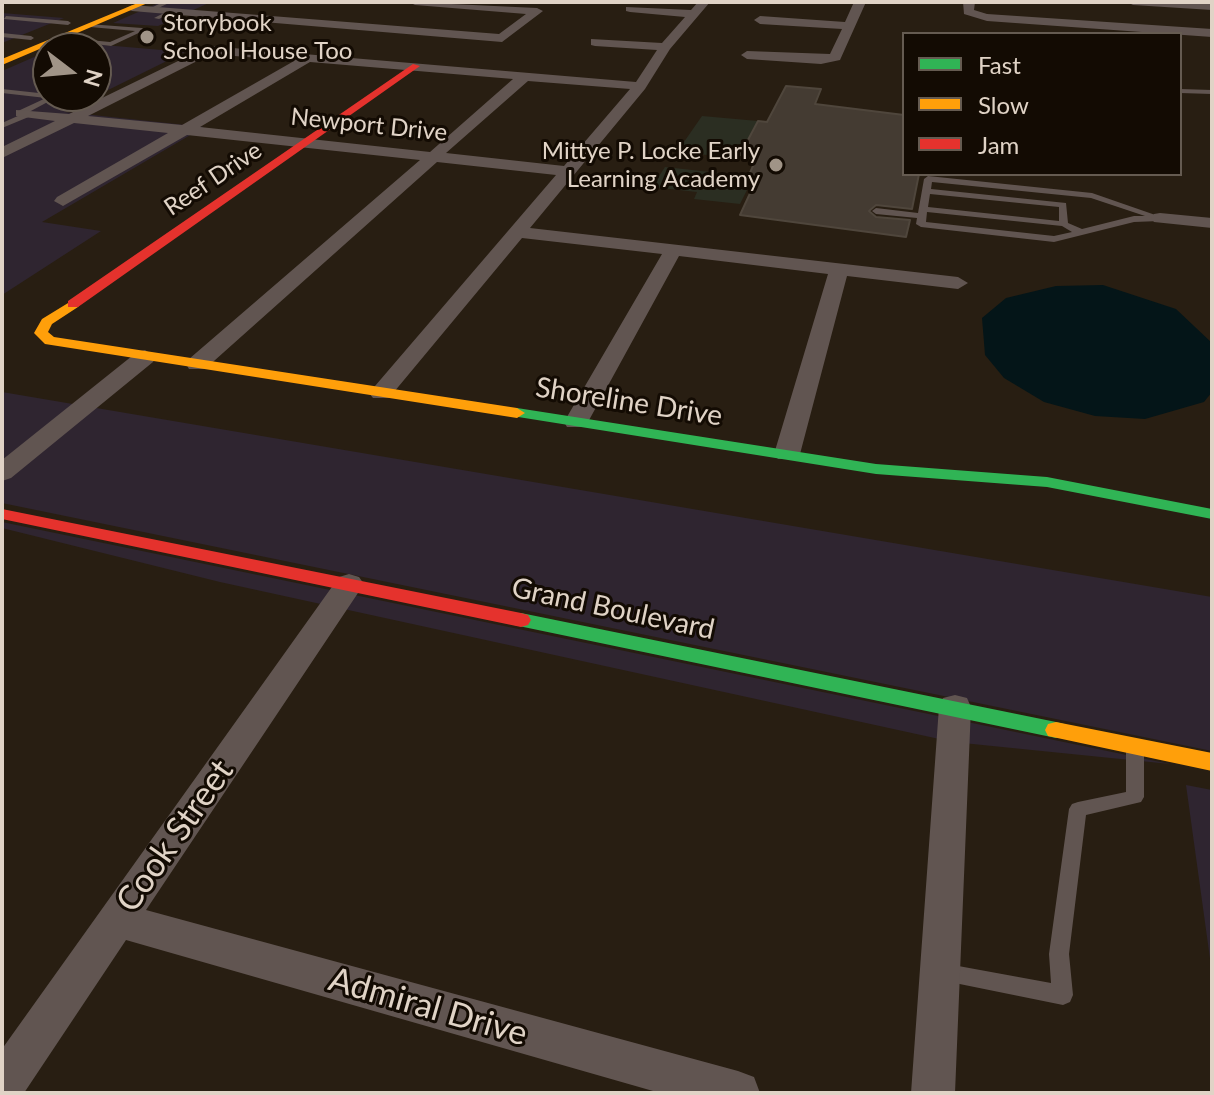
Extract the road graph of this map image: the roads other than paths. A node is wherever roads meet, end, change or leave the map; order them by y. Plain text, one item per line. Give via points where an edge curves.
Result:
1 (415, 2) edge
2 (860, 2) edge
3 (969, 2) edge
4 (1133, 2) edge
5 (170, 7) edge
6 (1212, 7) edge
7 (141, 8) edge
8 (698, 8) edge
9 (630, 9) dead end
10 (6, 18) dead end
11 (760, 20) dead end
12 (90, 25) junction
13 (849, 26) junction
14 (63, 31) junction
15 (1212, 33) edge
16 (595, 42) dead end
17 (665, 47) junction
18 (4, 50) edge
19 (747, 55) dead end
20 (310, 57) junction
21 (416, 66) junction
22 (525, 76) junction
23 (640, 86) junction
24 (2, 91) edge
25 (1182, 91) edge
26 (1212, 92) edge
27 (32, 94) edge
28 (2, 106) edge
29 (32, 108) edge
30 (25, 113) junction
31 (2, 115) edge
32 (71, 118) junction
33 (2, 126) edge
34 (184, 130) junction
35 (308, 143) junction
36 (2, 153) edge
37 (433, 156) junction
38 (568, 171) junction
39 (1007, 176) edge
40 (1006, 187) junction
41 (926, 191) junction
42 (63, 201) dead end
43 (876, 211) dead end
44 (923, 212) junction
45 (1160, 218) junction
46 (1212, 223) edge
47 (1064, 224) junction
48 (519, 232) junction
49 (1080, 232) junction
50 (674, 249) junction
51 (839, 268) junction
52 (958, 283) dead end
53 (41, 333) joint
54 (145, 357) junction
55 (197, 364) junction
56 (381, 393) junction
57 (576, 422) junction
58 (787, 454) junction
59 (2, 473) edge
60 (2, 514) edge
61 (1212, 514) edge
62 (349, 584) junction
63 (955, 707) junction
64 (1135, 745) junction
65 (1212, 762) edge
66 (117, 920) junction
67 (940, 971) junction
68 (2, 1087) edge
69 (738, 1093) edge
70 (933, 1093) edge

1 - 5 street via 537,11 502,38
2 - 13 street
3 - 15 street via 968,12 987,17
4 - 6 street
5 - 7 street
7 - 12 street
7 - 14 street
8 - 9 street
8 - 17 street
10 - 14 lane
11 - 13 street
12 - 14 street
12 - 14 lane via 142,30 111,44
13 - 19 street via 835,57
14 - 18 street
14 - 18 street
16 - 17 street
17 - 23 street
20 - 21 street
20 - 32 street via 209,50
20 - 34 street
21 - 22 street
21 - 35 street, Reef Drive
22 - 23 street
22 - 37 street
23 - 38 street
24 - 27 lane
25 - 26 lane
28 - 30 street, Newport Drive
29 - 30 lane
30 - 31 street, Newport Drive
30 - 32 street, Newport Drive
30 - 33 lane
32 - 34 street, Newport Drive
32 - 36 street
34 - 35 street, Newport Drive
34 - 42 street
35 - 37 street, Newport Drive
35 - 53 street, Reef Drive via 47,322
37 - 38 street, Newport Drive
37 - 55 street
38 - 48 street
39 - 40 lane
40 - 41 lane via 928,179
40 - 45 lane via 1092,196
41 - 44 lane
41 - 47 lane via 1063,205
43 - 44 lane
44 - 47 lane
44 - 49 lane via 921,224 1054,239
45 - 46 street
45 - 49 lane
47 - 49 lane
48 - 50 street
48 - 56 street
50 - 51 street
50 - 57 street
51 - 52 street
51 - 58 street
53 - 54 street, Shoreline Drive via 50,341
54 - 55 street, Shoreline Drive
54 - 59 street
55 - 56 street, Shoreline Drive
56 - 57 street, Shoreline Drive
57 - 58 street, Shoreline Drive
58 - 61 street, Shoreline Drive via 876,469 1047,482
60 - 62 street, Grand Boulevard
62 - 63 street, Grand Boulevard
62 - 66 street, Cook Street
63 - 64 street, Grand Boulevard
63 - 67 street
64 - 65 street, Grand Boulevard
64 - 67 lane via 1135,797 1078,809 1059,954 1063,995
66 - 68 street, Cook Street
66 - 69 street, Admiral Drive
67 - 70 street

